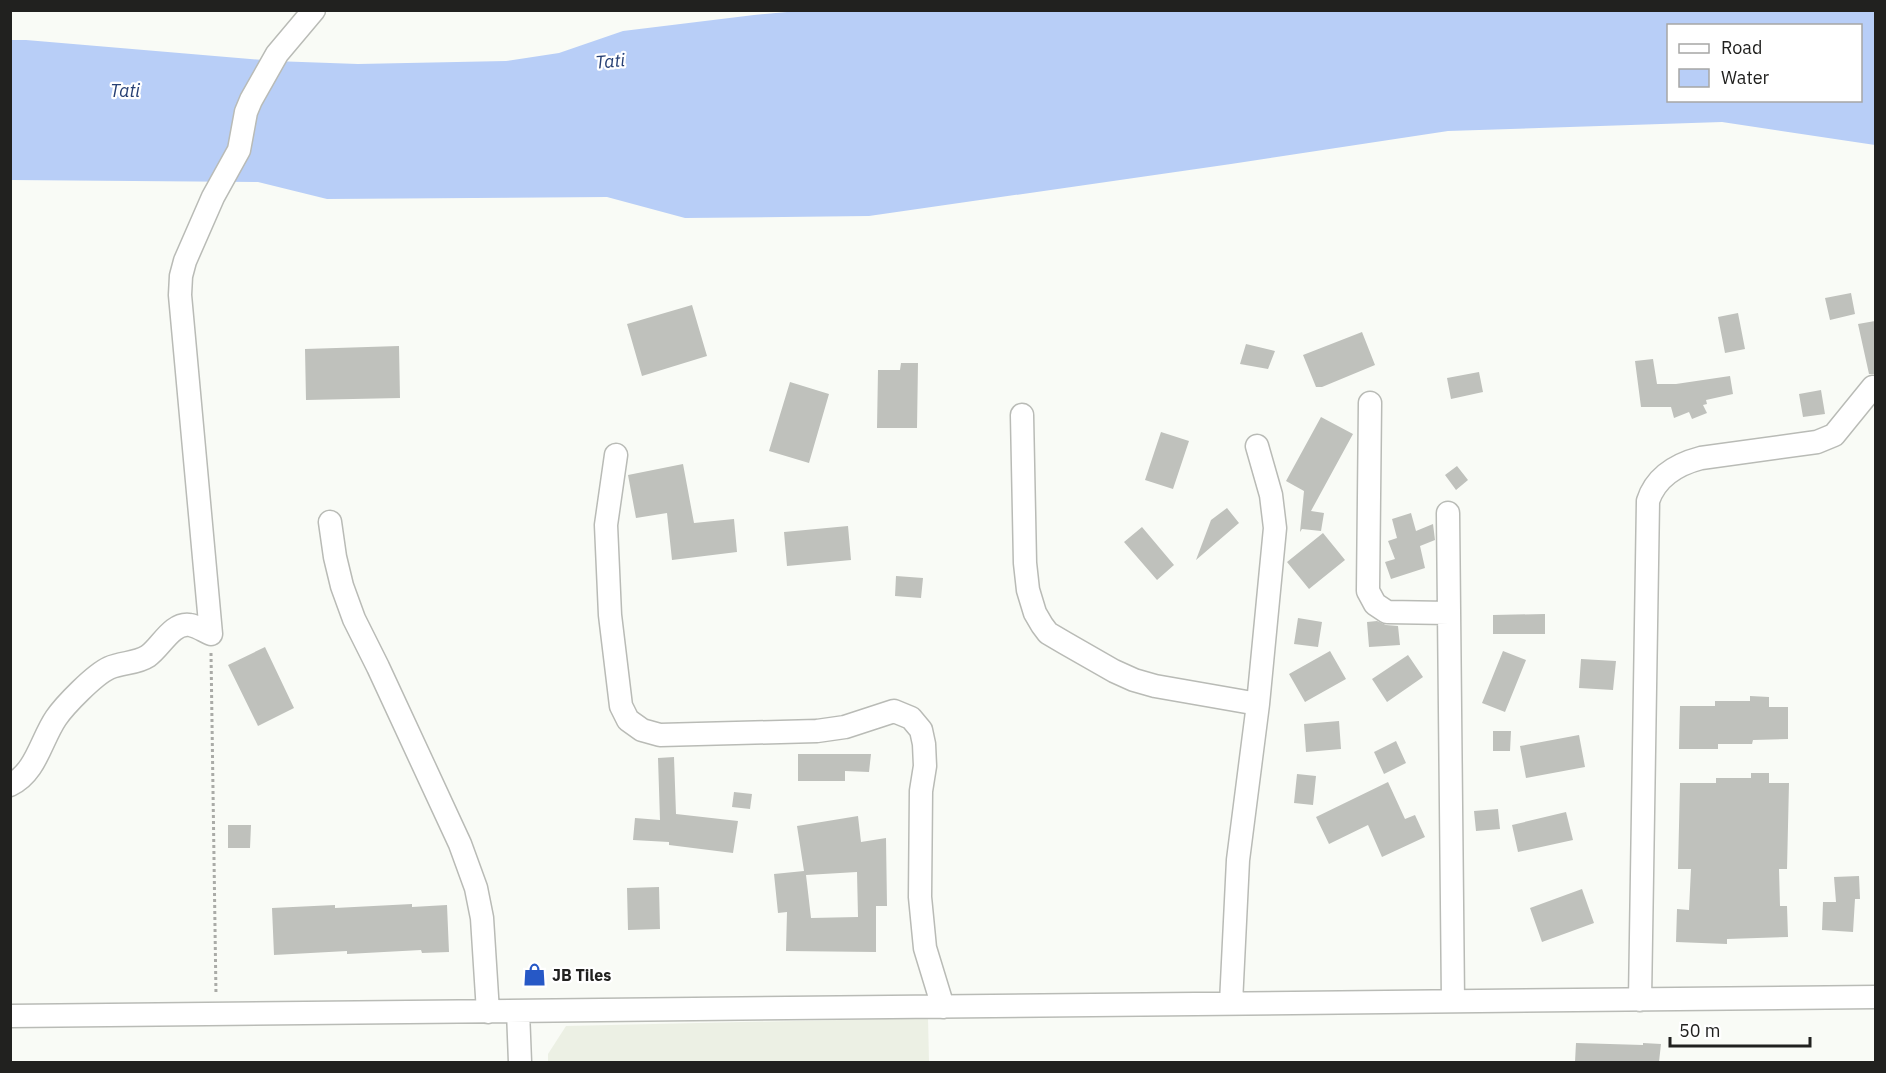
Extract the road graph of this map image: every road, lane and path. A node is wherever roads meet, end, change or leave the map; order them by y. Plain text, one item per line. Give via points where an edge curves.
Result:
1 (314, 10) edge
2 (1873, 387) dead end
3 (1370, 403) dead end
4 (1022, 415) dead end
5 (1257, 446) dead end
6 (616, 455) dead end
7 (1448, 513) dead end
8 (330, 522) dead end
9 (1449, 613) junction
10 (211, 633) junction
11 (1258, 704) junction
12 (10, 785) edge
13 (1875, 997) edge
14 (1640, 1000) junction
15 (1453, 1001) junction
16 (1232, 1003) junction
17 (943, 1006) junction
18 (518, 1011) junction
19 (488, 1012) junction
20 (216, 1014) junction
21 (10, 1016) edge
22 (520, 1062) edge

1 - 10 street via 277,54 251,100 238,150 213,197 181,276
2 - 14 street via 1834,435 1817,442 1685,462 1652,490 1648,501
3 - 9 street via 1368,591 1375,604 1387,612
4 - 11 street via 1028,590 1035,613 1048,633 1134,680
5 - 11 street via 1271,495 1275,528
6 - 17 street via 606,525 609,592 621,706 628,720 642,730 660,735 817,731 845,727 894,711 911,718 921,730 924,744 920,897 925,948
7 - 9 street
8 - 19 street via 338,567 354,618 460,844 476,888 482,918
9 - 15 street
10 - 12 street via 189,624 179,626 143,660 101,674 64,707 34,761
10 - 20 path
11 - 16 street via 1238,860
13 - 14 street
14 - 15 street
15 - 16 street
16 - 17 street
17 - 18 street
18 - 19 street
18 - 22 street
19 - 20 street
20 - 21 street

